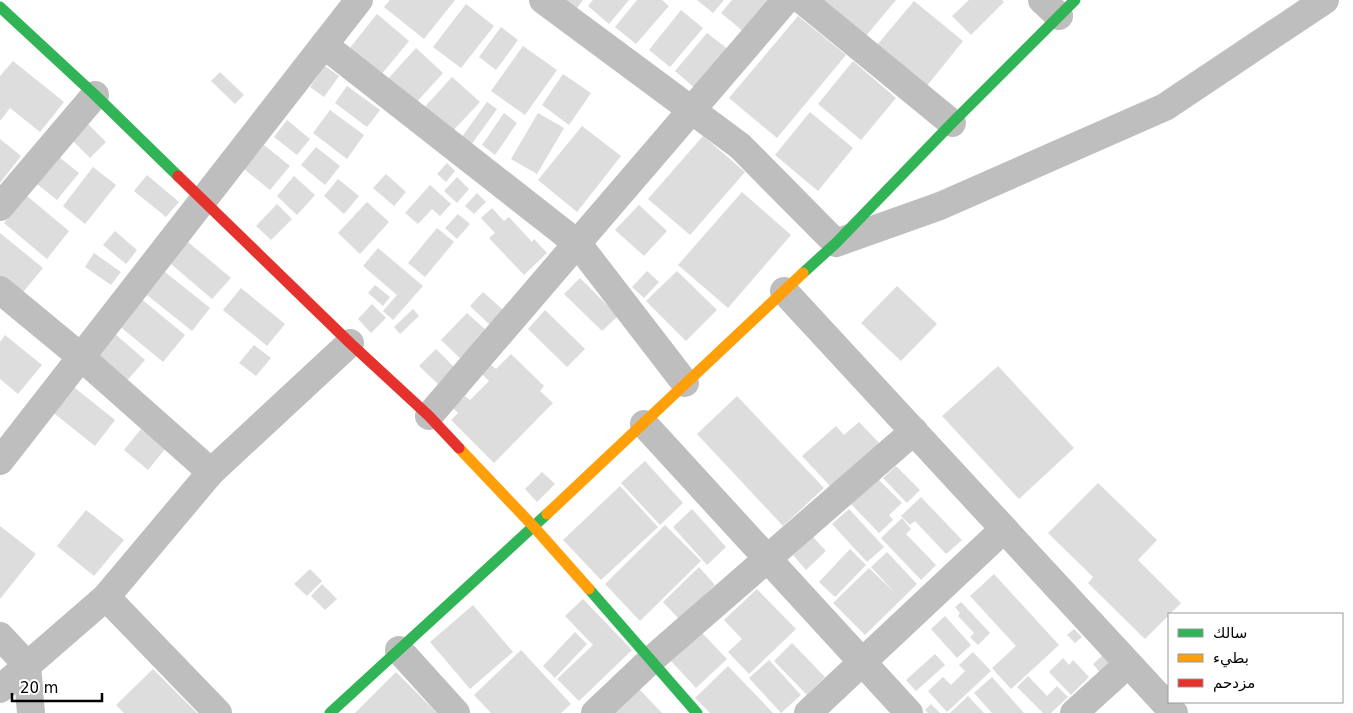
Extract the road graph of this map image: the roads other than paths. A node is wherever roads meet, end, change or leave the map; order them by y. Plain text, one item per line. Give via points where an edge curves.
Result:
1 (359, 0) edge
2 (544, 0) edge
3 (786, 0) edge
4 (802, 0) edge
5 (1325, 0) edge
6 (1059, 5) edge
7 (0, 6) edge
8 (324, 45) junction
9 (95, 95) junction
10 (692, 110) junction
11 (952, 124) junction
12 (202, 201) junction
13 (0, 207) edge
14 (836, 243) junction
15 (578, 244) junction
16 (0, 290) edge
17 (784, 291) junction
18 (350, 343) junction
19 (81, 357) junction
20 (685, 383) junction
21 (428, 416) junction
22 (644, 424) junction
23 (914, 431) junction
24 (0, 461) edge
25 (211, 472) junction
26 (534, 527) junction
27 (1004, 530) junction
28 (768, 559) junction
29 (106, 598) junction
30 (0, 636) edge
31 (399, 650) junction
32 (651, 660) junction
33 (862, 662) junction
34 (1128, 664) junction
35 (27, 665) junction
36 (0, 688) edge
37 (31, 713) edge
38 (218, 713) edge
39 (330, 713) edge
40 (456, 713) edge
41 (595, 713) edge
42 (698, 713) edge
43 (808, 713) edge
44 (909, 713) edge
45 (1074, 713) edge
46 (1174, 713) edge

1 - 8 street
2 - 10 street
3 - 10 street
4 - 11 street
5 - 14 street via 1165,107 940,206
6 - 11 street
7 - 9 street
8 - 12 street
8 - 15 street
9 - 12 street
9 - 13 street
10 - 14 street via 740,146
10 - 15 street
11 - 14 street
12 - 18 street
12 - 19 street
14 - 17 street
15 - 20 street
15 - 21 street
16 - 19 street
17 - 20 street
17 - 23 street
18 - 21 street
18 - 25 street
19 - 24 street
19 - 25 street
20 - 22 street
21 - 26 street
22 - 26 street
22 - 28 street
23 - 27 street
23 - 28 street
25 - 29 street
26 - 31 street
26 - 32 street
27 - 33 street
27 - 34 street
28 - 32 street
28 - 33 street
29 - 35 street
29 - 38 street
30 - 35 street
31 - 39 street
31 - 40 street
32 - 41 street
32 - 42 street
33 - 43 street
33 - 44 street
34 - 45 street
34 - 46 street
35 - 36 street
35 - 37 street

